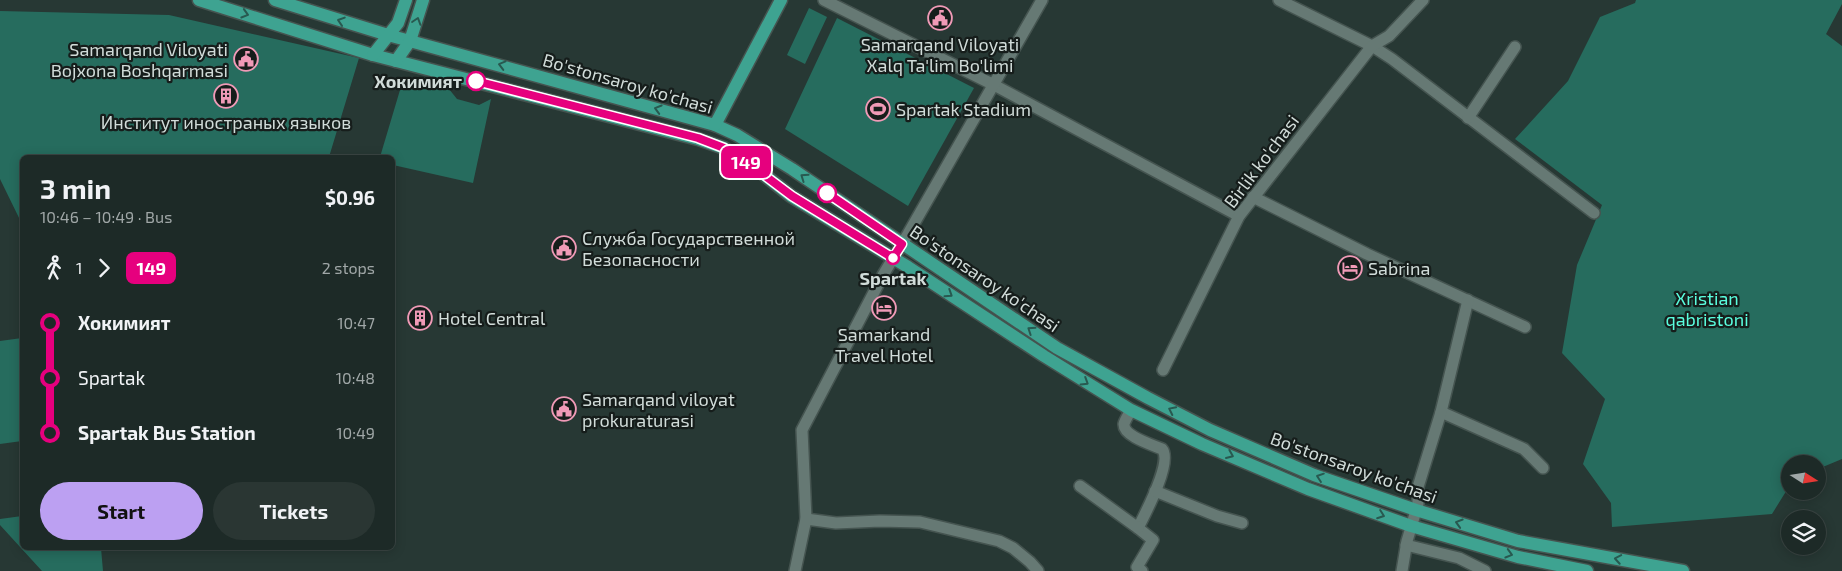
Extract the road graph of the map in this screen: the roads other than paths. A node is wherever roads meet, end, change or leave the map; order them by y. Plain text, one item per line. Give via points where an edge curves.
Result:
1 (200, 0) edge
2 (275, 0) edge
3 (406, 0) edge
4 (423, 0) edge
5 (781, 0) edge
6 (824, 0) edge
7 (1042, 0) edge
8 (1279, 0) edge
9 (1423, 0) edge
10 (388, 35) junction
11 (410, 42) junction
12 (1372, 46) junction
13 (1515, 47) dead end
14 (373, 55) junction
15 (396, 61) junction
16 (994, 85) junction
17 (1468, 118) junction
18 (715, 125) junction
19 (1253, 197) junction
20 (1594, 213) dead end
21 (1239, 216) junction
22 (905, 239) junction
23 (893, 258) junction
24 (1468, 300) junction
25 (1525, 327) dead end
26 (1163, 370) dead end
27 (1131, 410) junction
28 (1441, 412) junction
29 (1543, 468) dead end
30 (1080, 486) dead end
31 (1155, 492) junction
32 (1416, 510) junction
33 (806, 519) junction
34 (1242, 523) dead end
35 (1411, 526) junction
36 (1138, 528) junction
37 (1406, 544) junction
38 (796, 571) edge
39 (1038, 571) edge
40 (1142, 571) edge
41 (1402, 571) edge
42 (1485, 571) edge
43 (1586, 571) edge
44 (1683, 571) edge

1 -> 14 main road, Bo'stonsaroy ko'chasi
10 -> 2 main road, Bo'stonsaroy ko'chasi
3 - 10 main road via 398,22
11 -> 4 main road
5 - 18 main road
6 - 16 street
7 - 16 street
8 - 12 street
9 - 12 street, Birlik ko'chasi via 1389,36
10 - 11 main road, Bo'stonsaroy ko'chasi
10 - 14 main road
11 - 15 main road
18 -> 11 main road, Bo'stonsaroy ko'chasi
12 - 17 street
12 - 19 street, Birlik ko'chasi
13 - 17 street
14 - 15 main road, Bo'stonsaroy ko'chasi
15 - 23 main road, Bo'stonsaroy ko'chasi via 698,138 724,148 792,196
16 - 21 street
16 - 22 street
17 - 20 street
22 -> 18 main road, Bo'stonsaroy ko'chasi via 792,168
19 - 21 street, Birlik ko'chasi
19 - 24 street
21 - 26 street, Birlik ko'chasi
22 - 23 street
32 -> 22 main road, Bo'stonsaroy ko'chasi via 1314,475 1210,430 1148,398 1058,348
23 -> 27 main road, Bo'stonsaroy ko'chasi
23 - 33 street via 802,430
24 - 25 street
24 - 28 street
27 - 31 street via 1124,424 1129,434 1165,452 1166,459
27 -> 35 main road, Bo'stonsaroy ko'chasi via 1308,488
28 - 29 street via 1524,449
28 - 32 street via 1418,487
30 - 36 street
31 - 34 street
31 - 36 street
32 - 35 street
44 -> 32 main road, Bo'stonsaroy ko'chasi via 1518,541
33 - 38 street
33 - 39 street via 836,523 920,522 999,541 1013,548
35 - 37 street
35 -> 43 main road, Bo'stonsaroy ko'chasi via 1518,557
36 - 40 street via 1153,540 1137,567
37 - 41 street
37 - 42 street via 1459,558

